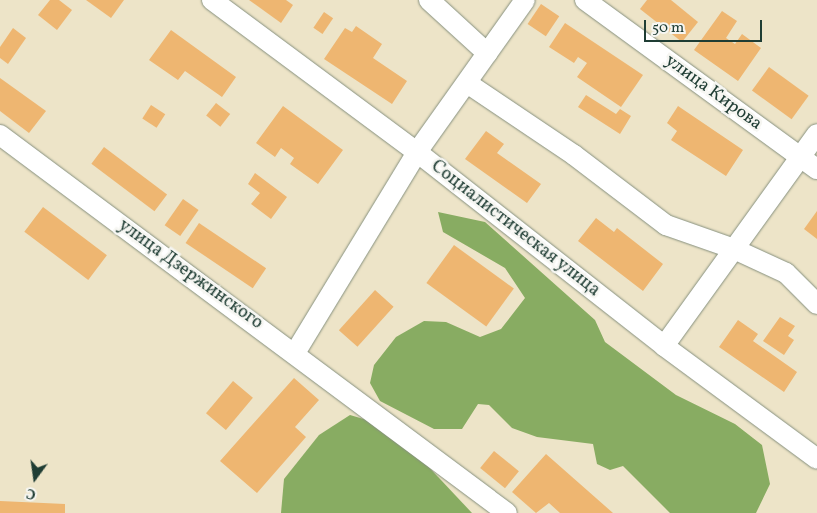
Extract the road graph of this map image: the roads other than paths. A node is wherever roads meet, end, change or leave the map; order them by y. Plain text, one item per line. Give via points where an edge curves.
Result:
1 (212, 0) edge
2 (429, 0) edge
3 (525, 0) edge
4 (585, 0) edge
5 (486, 53) junction
6 (467, 83) junction
7 (0, 134) edge
8 (817, 134) edge
9 (417, 152) junction
10 (801, 157) junction
11 (817, 169) edge
12 (734, 249) junction
13 (817, 304) edge
14 (664, 346) junction
15 (295, 353) junction
16 (817, 459) edge
17 (507, 513) edge

1 - 9 street, Социалистическая улица
2 - 5 street
3 - 5 street
4 - 10 street, улица Кирова
5 - 6 street
6 - 9 street
6 - 12 street via 574,155 666,225
7 - 15 street, улица Дзержинского
8 - 10 street
9 - 14 street, Социалистическая улица
9 - 15 street
10 - 11 street, улица Кирова
10 - 12 street
12 - 13 street via 786,273
12 - 14 street
14 - 16 street, Социалистическая улица
15 - 17 street, улица Дзержинского

